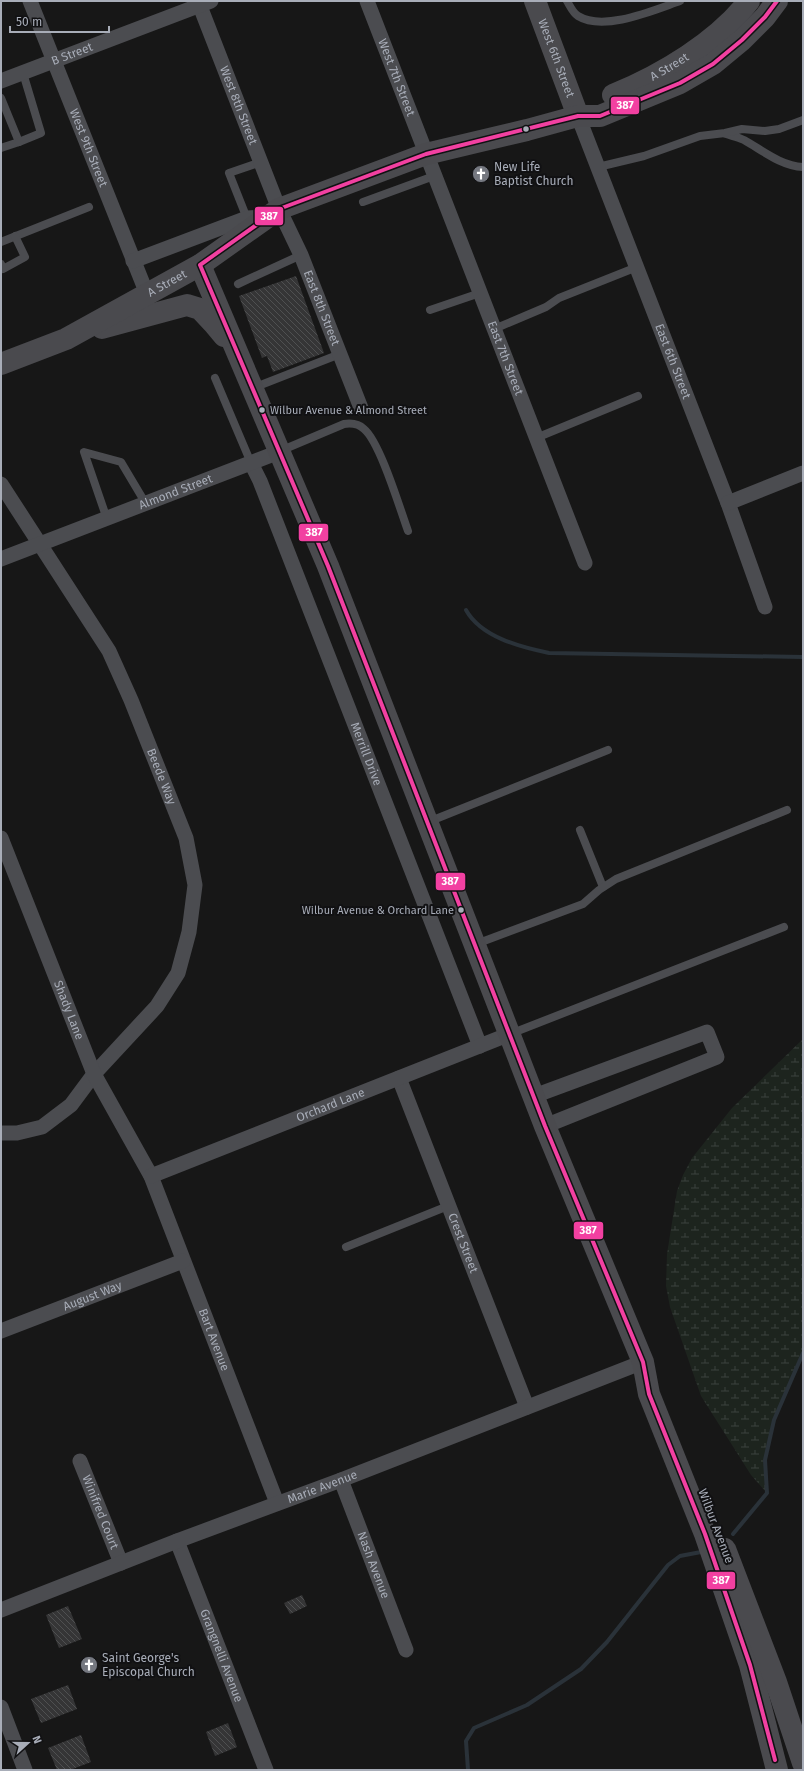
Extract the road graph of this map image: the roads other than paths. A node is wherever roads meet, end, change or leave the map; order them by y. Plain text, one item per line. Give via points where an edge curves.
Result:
1 (30, 1) edge
2 (367, 1) edge
3 (535, 1) edge
4 (567, 1) edge
5 (680, 1) edge
6 (750, 1) edge
7 (777, 1) edge
8 (203, 2) edge
9 (53, 61) junction
10 (23, 72) junction
11 (1, 81) edge
12 (1, 98) edge
13 (578, 116) junction
14 (803, 120) edge
15 (725, 133) junction
16 (19, 142) junction
17 (1, 148) edge
18 (426, 154) junction
19 (261, 162) junction
20 (598, 167) junction
21 (803, 167) edge
22 (434, 176) junction
23 (363, 202) dead end
24 (88, 207) dead end
25 (262, 218) junction
26 (15, 236) junction
27 (1, 242) edge
28 (301, 255) junction
29 (133, 261) junction
30 (1, 264) edge
31 (200, 265) junction
32 (637, 266) junction
33 (238, 284) dead end
34 (480, 293) junction
35 (147, 294) junction
36 (430, 310) dead end
37 (494, 329) junction
38 (66, 339) junction
39 (340, 354) junction
40 (240, 358) junction
41 (1, 364) edge
42 (215, 378) dead end
43 (252, 388) junction
44 (638, 396) dead end
45 (361, 408) dead end
46 (536, 438) junction
47 (279, 452) junction
48 (251, 463) junction
49 (803, 473) edge
50 (1, 484) edge
51 (728, 503) junction
52 (146, 504) junction
53 (107, 519) junction
54 (408, 531) dead end
55 (41, 545) junction
56 (1, 559) edge
57 (585, 563) dead end
58 (765, 608) dead end
59 (608, 750) dead end
60 (787, 810) dead end
61 (427, 822) junction
62 (580, 830) dead end
63 (1, 838) edge
64 (602, 887) junction
65 (784, 927) dead end
66 (475, 945) junction
67 (510, 1034) junction
68 (480, 1046) junction
69 (94, 1074) junction
70 (399, 1078) junction
71 (534, 1096) junction
72 (545, 1126) junction
73 (1, 1133) edge
74 (151, 1176) junction
75 (448, 1206) junction
76 (346, 1247) dead end
77 (183, 1261) junction
78 (1, 1331) edge
79 (643, 1362) junction
80 (526, 1408) junction
81 (80, 1461) dead end
82 (341, 1480) junction
83 (277, 1503) junction
84 (177, 1541) junction
85 (121, 1563) junction
86 (1, 1610) edge
87 (406, 1650) dead end
88 (1, 1707) edge
89 (801, 1751) edge
90 (770, 1767) edge
91 (25, 1770) edge
92 (266, 1770) edge

1 - 9 street, West 9th Street
2 - 18 street, West 7th Street
3 - 13 main road, West 6th Street
4 - 5 lane via 577,16 603,21 625,20
6 - 13 main road, A Street via 708,42 642,82 594,103
7 - 13 main road, A Street via 742,40 714,64 687,79 600,116
8 - 9 street, B Street
8 - 19 street, West 8th Street
9 - 10 street, B Street
9 - 29 street, West 9th Street
10 - 11 street, B Street
10 - 16 lane via 41,133
12 - 16 lane
13 - 18 main road, A Street
13 - 20 street, East 6th Street
14 - 15 lane via 779,129 742,129
15 - 20 lane via 700,136 644,156
15 - 21 lane via 778,160
16 - 17 lane
18 - 22 street, East 7th Street
18 - 25 main road, A Street
19 - 25 street, West 8th Street
19 - 25 lane via 229,173
20 - 32 street, East 6th Street
22 - 23 lane
22 - 34 street, East 7th Street
24 - 26 lane
25 - 28 street, East 8th Street
25 - 29 street
25 - 31 main road, A Street
26 - 27 lane
26 - 30 lane via 25,257 3,269
28 - 33 lane
28 - 39 street, East 8th Street
29 - 35 street, West 9th Street
31 - 35 main road, A Street
31 - 40 main road, Wilbur Avenue
32 - 37 lane via 559,298 546,307
32 - 51 street, East 6th Street
34 - 36 lane
34 - 37 street, East 7th Street
35 - 38 main road, A Street
37 - 46 street, East 7th Street
38 - 40 main road via 187,305 200,309
38 - 41 main road, A Street
39 - 43 lane
39 - 45 street, East 8th Street
40 - 43 main road, Wilbur Avenue
42 - 48 lane
43 - 47 main road, Wilbur Avenue
44 - 46 lane
46 - 57 street, East 7th Street
47 - 48 street, Almond Street
47 - 54 lane, Almond Street via 349,423 364,428 372,437
47 - 61 main road, Wilbur Avenue via 328,566
48 - 52 street, Almond Street
48 - 68 street, Merrill Drive
49 - 51 street
50 - 55 street, Beede Way
51 - 58 street, East 6th Street
52 - 53 street, Almond Street
52 - 53 lane via 121,462 84,452
53 - 55 street, Almond Street
55 - 56 street, Almond Street
55 - 69 street, Beede Way via 109,651 186,838 195,885 189,932 178,972 157,1006
59 - 61 lane
60 - 64 lane via 616,879
61 - 66 main road, Wilbur Avenue
62 - 64 lane
63 - 69 street, Shady Lane
64 - 66 lane via 584,904
65 - 67 lane
66 - 67 main road, Wilbur Avenue
67 - 68 street, Orchard Lane
67 - 71 main road, Wilbur Avenue
68 - 70 street, Orchard Lane
69 - 73 street, Beede Way via 70,1105 42,1127 17,1133
69 - 74 street, Shady Lane
70 - 74 street, Orchard Lane
70 - 75 street, Crest Street
71 - 72 main road, Wilbur Avenue
71 - 72 street via 707,1032 716,1057
72 - 79 main road, Wilbur Avenue
74 - 77 street, Bart Avenue
75 - 76 lane
75 - 80 street, Crest Street
77 - 78 street, August Way
77 - 83 street, Bart Avenue
79 - 80 street, Marie Avenue
79 - 89 main road, Wilbur Avenue via 662,1387
79 - 90 main road, Wilbur Avenue via 649,1394 705,1534 750,1665
80 - 82 street, Marie Avenue
81 - 85 street, Winifred Court
82 - 83 street, Marie Avenue
82 - 87 street, Nash Avenue
83 - 84 street, Marie Avenue
84 - 85 street, Marie Avenue
84 - 92 street, Grangnelli Avenue
85 - 86 street, Marie Avenue
88 - 91 street
89 - 90 main road

